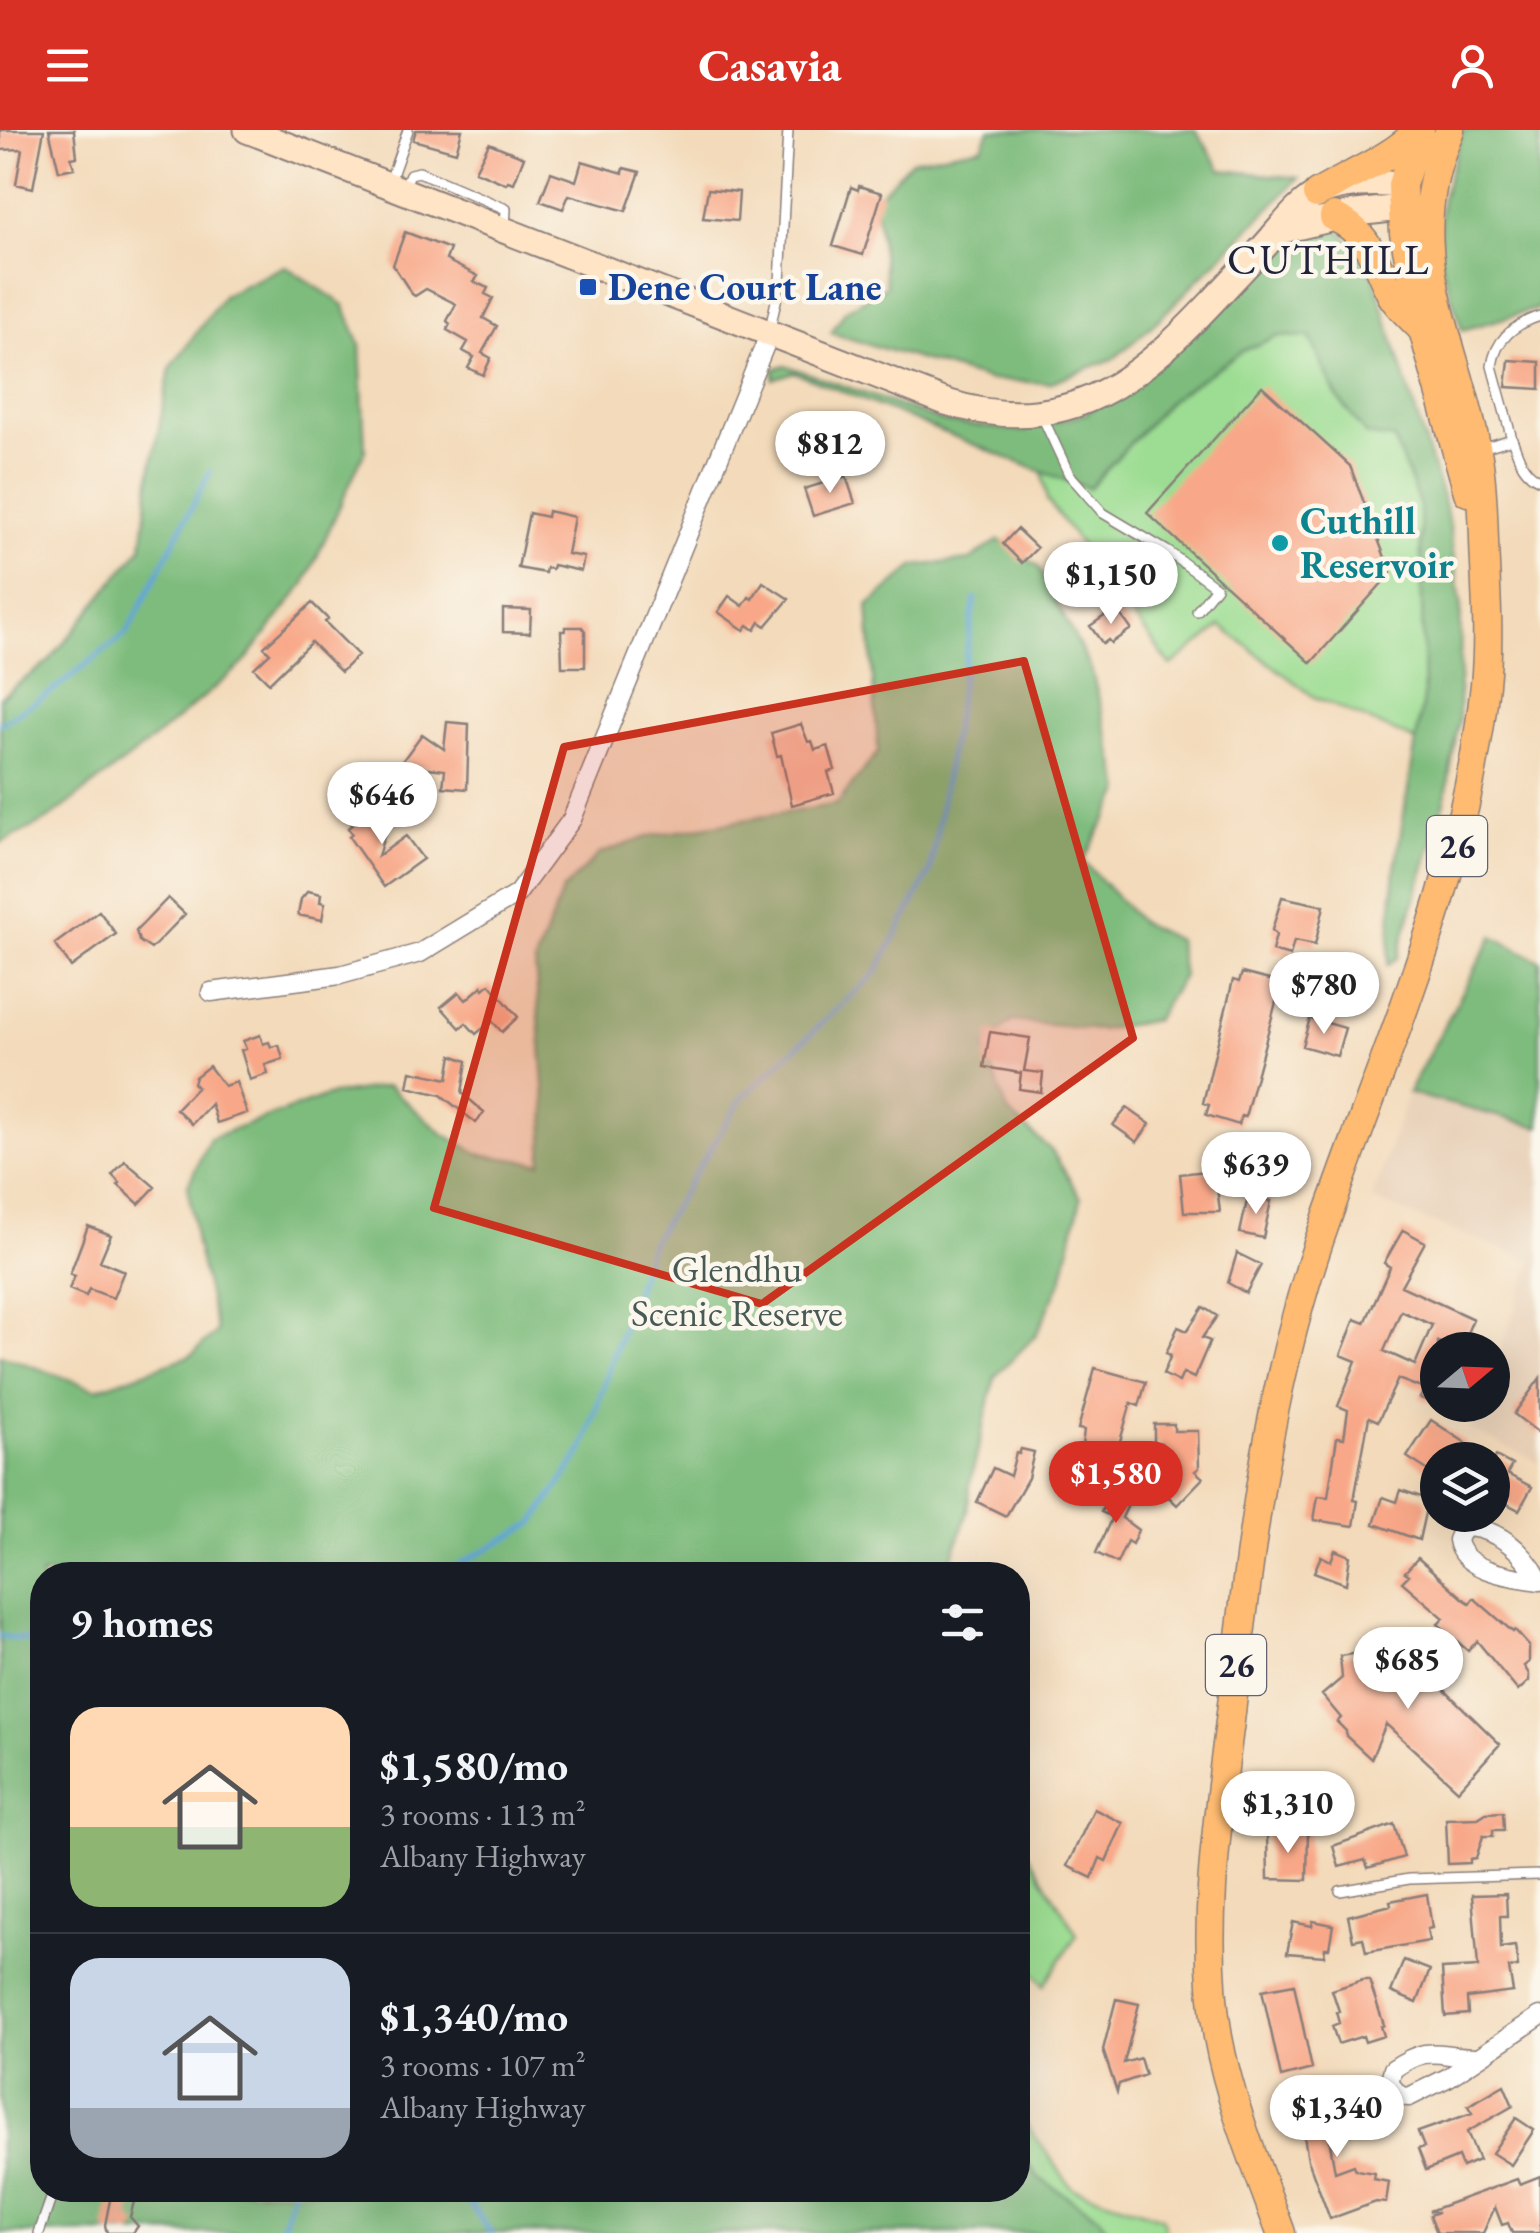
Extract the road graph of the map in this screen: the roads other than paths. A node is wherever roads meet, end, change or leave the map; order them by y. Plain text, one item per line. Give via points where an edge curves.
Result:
1 (247, 130) edge
2 (408, 130) edge
3 (788, 130) edge
4 (1420, 130) edge
5 (1450, 130) edge
6 (395, 189) junction
7 (1317, 194) junction
8 (1402, 197) junction
9 (1334, 218) junction
10 (1278, 232) junction
11 (1540, 316) edge
12 (1422, 330) junction
13 (769, 335) junction
14 (1041, 414) junction
15 (1512, 440) junction
16 (1476, 450) junction
17 (1540, 480) edge
18 (1484, 556) junction
19 (1197, 611) dead end
20 (211, 992) dead end
21 (1540, 1875) edge
22 (1340, 1890) dead end
23 (1540, 2016) edge
24 (1476, 2056) dead end
25 (50, 2202) edge
26 (39, 2233) edge
27 (1281, 2233) edge

1 - 6 main road
2 - 6 lane
3 - 13 lane via 780,283
4 - 7 main road via 1393,154
4 - 8 main road, 26
5 - 16 main road, 26 via 1428,206 1428,255
6 - 13 main road
7 - 8 main road via 1375,182
7 - 10 main road
8 - 9 main road
8 - 12 main road, 26
9 - 10 main road
9 - 12 main road via 1363,237 1390,294
10 - 14 main road via 1145,368 1099,396
11 - 15 lane via 1512,329 1494,353
12 - 18 main road, 26
13 - 14 main road via 972,410
13 - 20 street via 572,819 516,894 420,954 340,975
14 - 19 lane via 1069,474 1102,513 1216,587
15 - 16 lane
15 - 17 lane via 1522,466
16 - 18 main road, 26
18 - 27 main road, 26 via 1488,662 1460,837 1317,1248 1270,1419 1240,1628 1214,1856 1212,1988 1218,2040
21 - 22 lane via 1409,1879
23 - 24 street
25 - 26 lane

